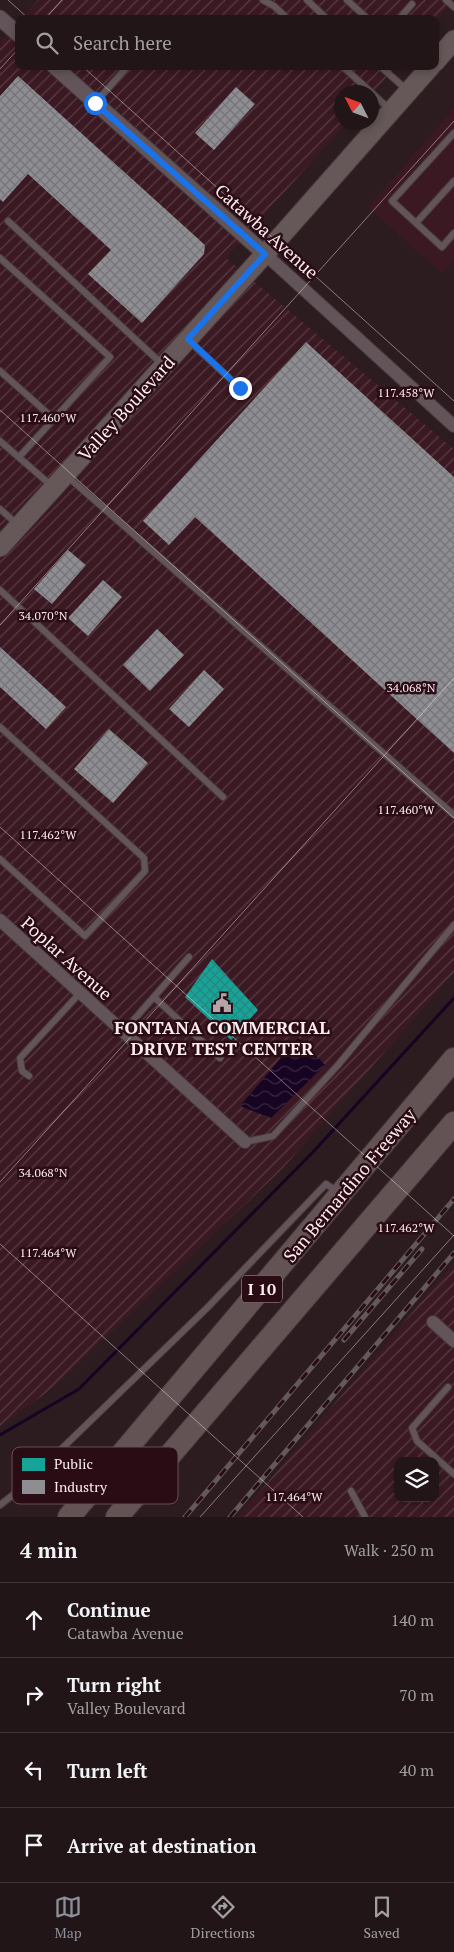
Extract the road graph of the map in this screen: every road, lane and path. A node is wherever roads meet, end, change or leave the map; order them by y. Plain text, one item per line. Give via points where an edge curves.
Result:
1 (263, 0) edge
2 (307, 0) edge
3 (347, 0) edge
4 (446, 0) edge
5 (412, 4) dead end
6 (454, 7) edge
7 (284, 15) edge
8 (322, 15) edge
9 (364, 15) edge
10 (402, 15) edge
11 (0, 18) edge
12 (15, 31) edge
13 (454, 40) edge
14 (439, 57) edge
15 (58, 70) edge
16 (124, 70) edge
17 (346, 70) edge
18 (384, 70) edge
19 (428, 70) edge
20 (362, 85) edge
21 (409, 92) junction
22 (379, 100) edge
23 (95, 103) junction
24 (391, 111) junction
25 (454, 133) edge
26 (454, 181) edge
27 (8, 221) dead end
28 (416, 223) junction
29 (454, 233) edge
30 (265, 254) junction
31 (0, 258) edge
32 (188, 339) junction
33 (164, 366) junction
34 (0, 371) edge
35 (240, 388) dead end
36 (54, 419) junction
37 (454, 426) edge
38 (0, 441) edge
39 (18, 457) junction
40 (60, 481) junction
41 (0, 509) edge
42 (19, 526) junction
43 (0, 547) edge
44 (0, 590) edge
45 (0, 727) edge
46 (223, 796) dead end
47 (454, 815) edge
48 (0, 859) edge
49 (0, 920) edge
50 (454, 925) edge
51 (189, 957) dead end
52 (80, 993) junction
53 (154, 997) junction
54 (123, 1032) junction
55 (220, 1058) dead end
56 (454, 1059) edge
57 (29, 1076) dead end
58 (454, 1123) edge
59 (245, 1142) joint
60 (342, 1194) junction
61 (433, 1322) dead end
62 (454, 1341) edge
63 (448, 1387) dead end
64 (63, 1447) edge
65 (128, 1447) edge
66 (177, 1447) edge
67 (454, 1474) edge
68 (351, 1491) dead end
69 (12, 1496) edge
70 (80, 1504) edge
71 (128, 1504) edge
72 (0, 1506) edge
73 (69, 1517) edge
74 (117, 1517) edge
75 (365, 1517) edge

1 - 7 lane
2 - 8 lane
3 - 9 lane
4 - 6 lane
5 - 10 lane
11 - 12 street
13 - 14 main road
15 - 23 street, Catawba Avenue
16 - 23 lane
17 - 20 lane
18 - 21 lane
19 - 21 main road, Valley Boulevard
21 - 24 main road, Valley Boulevard
22 - 24 lane
23 - 30 street, Catawba Avenue
24 - 30 main road, Valley Boulevard
25 - 28 lane via 392,201
26 - 28 lane
27 - 33 lane
28 - 29 lane via 442,247
30 - 32 main road, Valley Boulevard
30 - 37 street, Catawba Avenue
31 - 36 lane via 110,357
32 - 33 main road, Valley Boulevard
32 - 35 lane
33 - 40 main road, Valley Boulevard
34 - 36 lane
36 - 39 lane
38 - 39 lane
39 - 40 lane
40 - 42 main road, Valley Boulevard
40 - 47 lane
41 - 42 lane
42 - 43 main road, Valley Boulevard
44 - 46 lane
45 - 48 lane via 144,858 145,872 85,936
49 - 52 street, Poplar Avenue
50 - 59 lane via 338,1065 272,1136
51 - 53 lane
52 - 54 street, Poplar Avenue
52 - 57 lane via 20,1058 22,1071
53 - 54 lane
53 - 55 lane
54 - 59 street, Poplar Avenue
56 - 60 highway, San Bernardino Freeway / I 10
58 - 66 highway, I 10
60 - 64 lane via 326,1184 207,1308
60 - 65 highway, San Bernardino Freeway / I 10
61 - 62 street
63 - 67 lane via 412,1428 417,1441
68 - 75 lane
69 - 72 lane
70 - 73 highway, San Bernardino Freeway / I 10
71 - 74 highway, I 10

